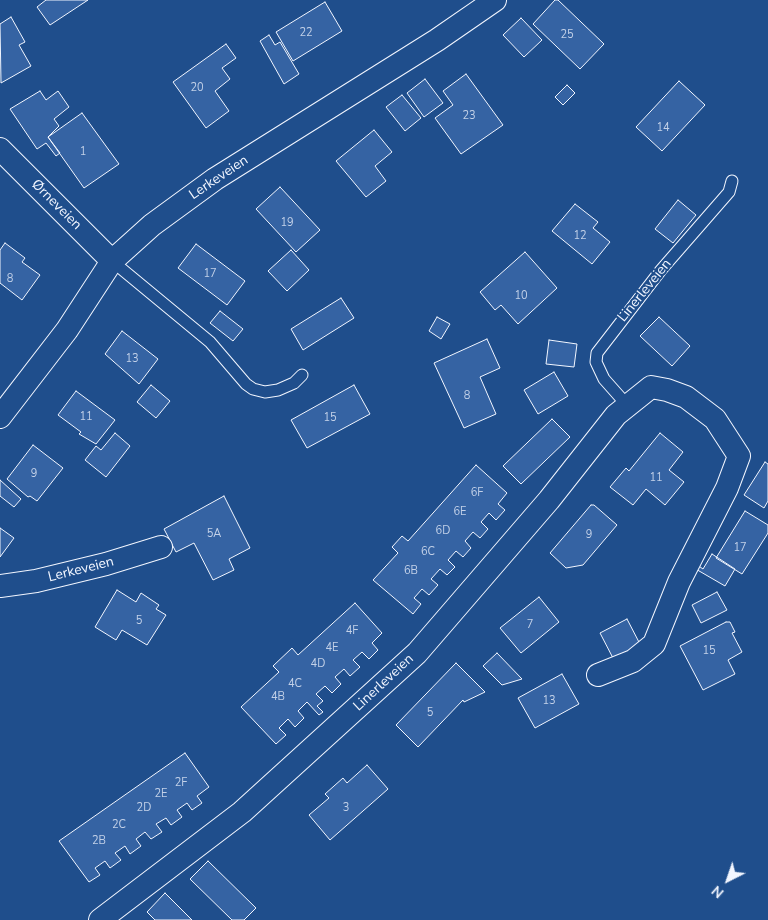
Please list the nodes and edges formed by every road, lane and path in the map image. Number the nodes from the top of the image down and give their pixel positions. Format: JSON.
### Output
{"nodes":[{"id":1,"x":495,"y":0,"type":"edge"},
{"id":2,"x":0,"y":149,"type":"edge"},
{"id":3,"x":732,"y":181,"type":"dead end"},
{"id":4,"x":112,"y":260,"type":"junction"},
{"id":5,"x":302,"y":375,"type":"dead end"},
{"id":6,"x":627,"y":405,"type":"junction"},
{"id":7,"x":0,"y":417,"type":"edge"},
{"id":8,"x":161,"y":547,"type":"dead end"},
{"id":9,"x":0,"y":586,"type":"edge"},
{"id":10,"x":598,"y":676,"type":"dead end"},
{"id":11,"x":100,"y":920,"type":"edge"}],
"edges":[{"from":1,"to":4,"type":"street","name":"Lerkeveien"},
{"from":2,"to":4,"type":"street","name":"Ørneveien"},
{"from":3,"to":6,"type":"lane","name":"Linerleveien"},
{"from":4,"to":5,"type":"lane"},
{"from":4,"to":7,"type":"street","name":"Lerkeveien"},
{"from":6,"to":10,"type":"street","name":"Linerleveien"},
{"from":6,"to":11,"type":"street","name":"Linerleveien"},
{"from":8,"to":9,"type":"street","name":"Lerkeveien"}]}
